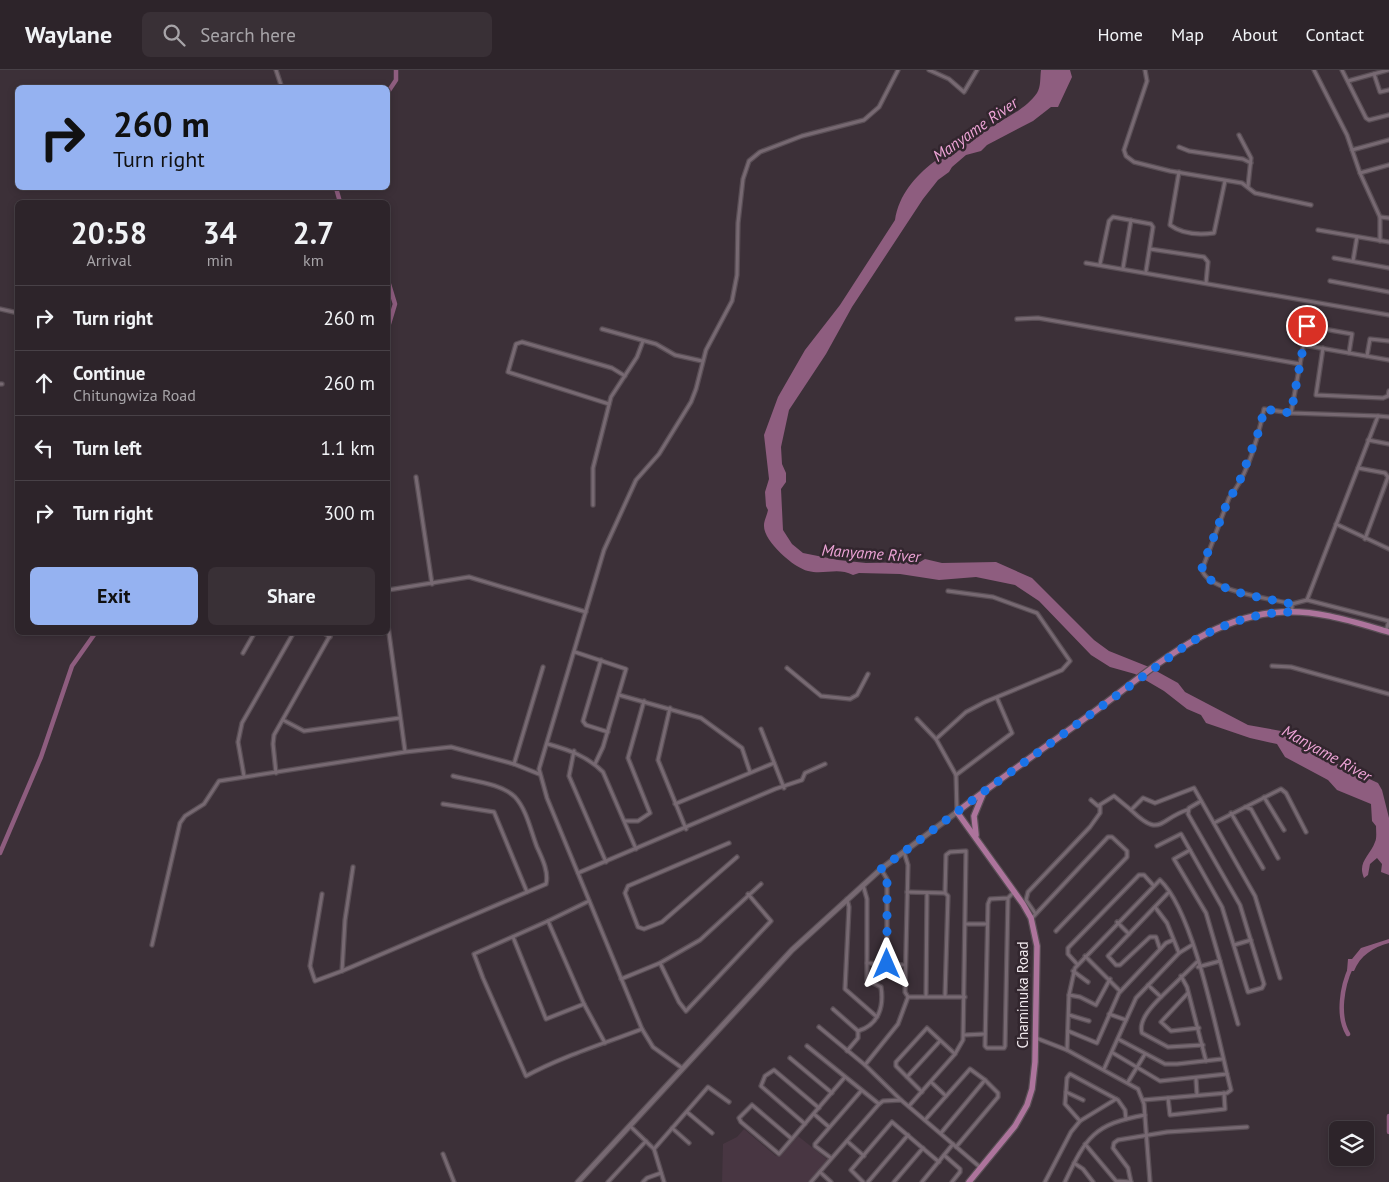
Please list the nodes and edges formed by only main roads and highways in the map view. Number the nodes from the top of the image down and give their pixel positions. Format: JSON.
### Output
{"nodes":[{"id":1,"x":1387,"y":632,"type":"edge"},
{"id":2,"x":986,"y":790,"type":"junction"},
{"id":3,"x":957,"y":812,"type":"junction"},
{"id":4,"x":978,"y":840,"type":"junction"},
{"id":5,"x":578,"y":1182,"type":"edge"},
{"id":6,"x":970,"y":1182,"type":"edge"}],
"edges":[{"from":1,"to":2,"type":"main road"},
{"from":2,"to":3,"type":"main road"},
{"from":2,"to":4,"type":"main road"},
{"from":3,"to":4,"type":"main road","name":"Chaminuka Road"},
{"from":3,"to":5,"type":"main road"},
{"from":4,"to":6,"type":"main road","name":"Chaminuka Road"}]}
